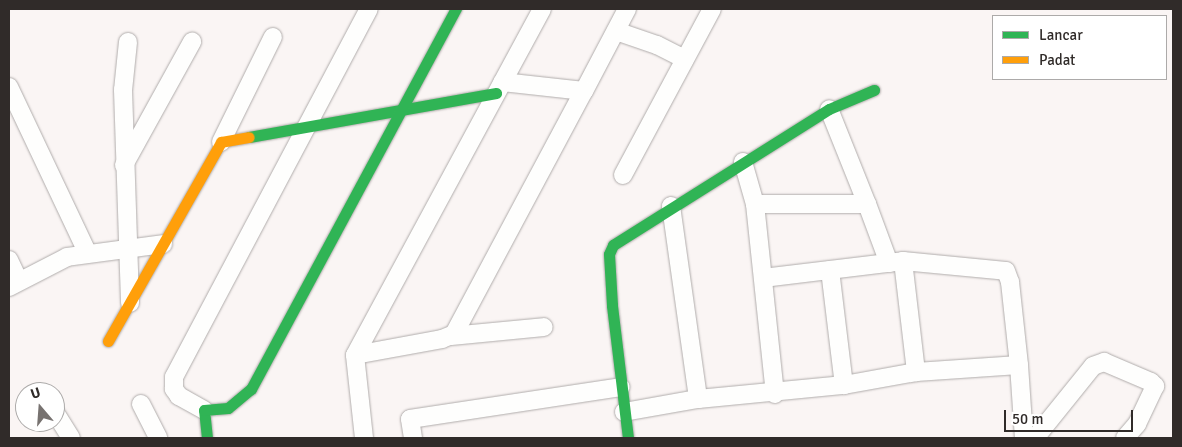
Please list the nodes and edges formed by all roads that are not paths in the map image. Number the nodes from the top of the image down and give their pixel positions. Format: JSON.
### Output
{"nodes":[{"id":1,"x":369,"y":9,"type":"edge"},
{"id":2,"x":456,"y":9,"type":"edge"},
{"id":3,"x":542,"y":9,"type":"edge"},
{"id":4,"x":627,"y":9,"type":"edge"},
{"id":5,"x":712,"y":9,"type":"edge"},
{"id":6,"x":616,"y":31,"type":"junction"},
{"id":7,"x":273,"y":38,"type":"dead end"},
{"id":8,"x":128,"y":42,"type":"dead end"},
{"id":9,"x":192,"y":42,"type":"dead end"},
{"id":10,"x":685,"y":59,"type":"junction"},
{"id":11,"x":9,"y":87,"type":"edge"},
{"id":12,"x":499,"y":88,"type":"junction"},
{"id":13,"x":874,"y":90,"type":"dead end"},
{"id":14,"x":584,"y":91,"type":"junction"},
{"id":15,"x":829,"y":109,"type":"junction"},
{"id":16,"x":398,"y":113,"type":"junction"},
{"id":17,"x":304,"y":126,"type":"junction"},
{"id":18,"x":221,"y":142,"type":"junction"},
{"id":19,"x":743,"y":162,"type":"junction"},
{"id":20,"x":124,"y":165,"type":"junction"},
{"id":21,"x":622,"y":175,"type":"dead end"},
{"id":22,"x":756,"y":204,"type":"junction"},
{"id":23,"x":867,"y":204,"type":"junction"},
{"id":24,"x":671,"y":206,"type":"junction"},
{"id":25,"x":163,"y":244,"type":"junction"},
{"id":26,"x":127,"y":248,"type":"junction"},
{"id":27,"x":87,"y":252,"type":"junction"},
{"id":28,"x":9,"y":260,"type":"edge"},
{"id":29,"x":896,"y":262,"type":"junction"},
{"id":30,"x":830,"y":270,"type":"junction"},
{"id":31,"x":763,"y":278,"type":"junction"},
{"id":32,"x":14,"y":284,"type":"edge"},
{"id":33,"x":130,"y":303,"type":"junction"},
{"id":34,"x":544,"y":327,"type":"dead end"},
{"id":35,"x":451,"y":336,"type":"junction"},
{"id":36,"x":108,"y":341,"type":"dead end"},
{"id":37,"x":355,"y":356,"type":"junction"},
{"id":38,"x":1019,"y":365,"type":"junction"},
{"id":39,"x":916,"y":372,"type":"junction"},
{"id":40,"x":844,"y":385,"type":"junction"},
{"id":41,"x":621,"y":387,"type":"junction"},
{"id":42,"x":775,"y":394,"type":"junction"},
{"id":43,"x":698,"y":399,"type":"junction"},
{"id":44,"x":141,"y":404,"type":"dead end"},
{"id":45,"x":204,"y":410,"type":"junction"},
{"id":46,"x":624,"y":412,"type":"junction"},
{"id":47,"x":158,"y":438,"type":"edge"},
{"id":48,"x":207,"y":438,"type":"edge"},
{"id":49,"x":363,"y":438,"type":"edge"},
{"id":50,"x":413,"y":438,"type":"edge"},
{"id":51,"x":628,"y":438,"type":"edge"},
{"id":52,"x":1024,"y":438,"type":"edge"},
{"id":53,"x":1035,"y":438,"type":"edge"},
{"id":54,"x":1125,"y":438,"type":"edge"}],
"edges":[{"from":1,"to":17,"type":"street"},
{"from":2,"to":16,"type":"street"},
{"from":3,"to":12,"type":"street"},
{"from":4,"to":6,"type":"street"},
{"from":5,"to":10,"type":"street"},
{"from":6,"to":10,"type":"street"},
{"from":6,"to":14,"type":"street"},
{"from":7,"to":18,"type":"street"},
{"from":8,"to":20,"type":"street"},
{"from":9,"to":20,"type":"street"},
{"from":10,"to":21,"type":"street"},
{"from":11,"to":27,"type":"street"},
{"from":12,"to":14,"type":"street"},
{"from":12,"to":16,"type":"street"},
{"from":12,"to":37,"type":"street"},
{"from":13,"to":15,"type":"street"},
{"from":14,"to":35,"type":"street"},
{"from":15,"to":19,"type":"street"},
{"from":15,"to":23,"type":"street"},
{"from":16,"to":17,"type":"street"},
{"from":16,"to":45,"type":"street"},
{"from":17,"to":18,"type":"street"},
{"from":17,"to":45,"type":"street"},
{"from":18,"to":25,"type":"street"},
{"from":19,"to":22,"type":"street"},
{"from":19,"to":24,"type":"street"},
{"from":20,"to":26,"type":"street"},
{"from":22,"to":23,"type":"street"},
{"from":22,"to":31,"type":"street"},
{"from":23,"to":29,"type":"street"},
{"from":24,"to":41,"type":"street"},
{"from":24,"to":43,"type":"street"},
{"from":25,"to":26,"type":"street"},
{"from":25,"to":33,"type":"street"},
{"from":26,"to":27,"type":"street"},
{"from":26,"to":33,"type":"street"},
{"from":27,"to":32,"type":"street"},
{"from":28,"to":32,"type":"street"},
{"from":29,"to":30,"type":"street"},
{"from":29,"to":38,"type":"street"},
{"from":29,"to":39,"type":"street"},
{"from":30,"to":31,"type":"street"},
{"from":30,"to":40,"type":"street"},
{"from":31,"to":42,"type":"street"},
{"from":33,"to":36,"type":"street"},
{"from":34,"to":35,"type":"street"},
{"from":35,"to":37,"type":"street"},
{"from":37,"to":49,"type":"street"},
{"from":38,"to":39,"type":"street"},
{"from":38,"to":52,"type":"street"},
{"from":39,"to":40,"type":"street"},
{"from":40,"to":42,"type":"street"},
{"from":41,"to":46,"type":"street"},
{"from":41,"to":50,"type":"street"},
{"from":42,"to":43,"type":"street"},
{"from":43,"to":46,"type":"street"},
{"from":44,"to":47,"type":"street"},
{"from":45,"to":48,"type":"street"},
{"from":46,"to":51,"type":"street"},
{"from":53,"to":54,"type":"street"}]}
